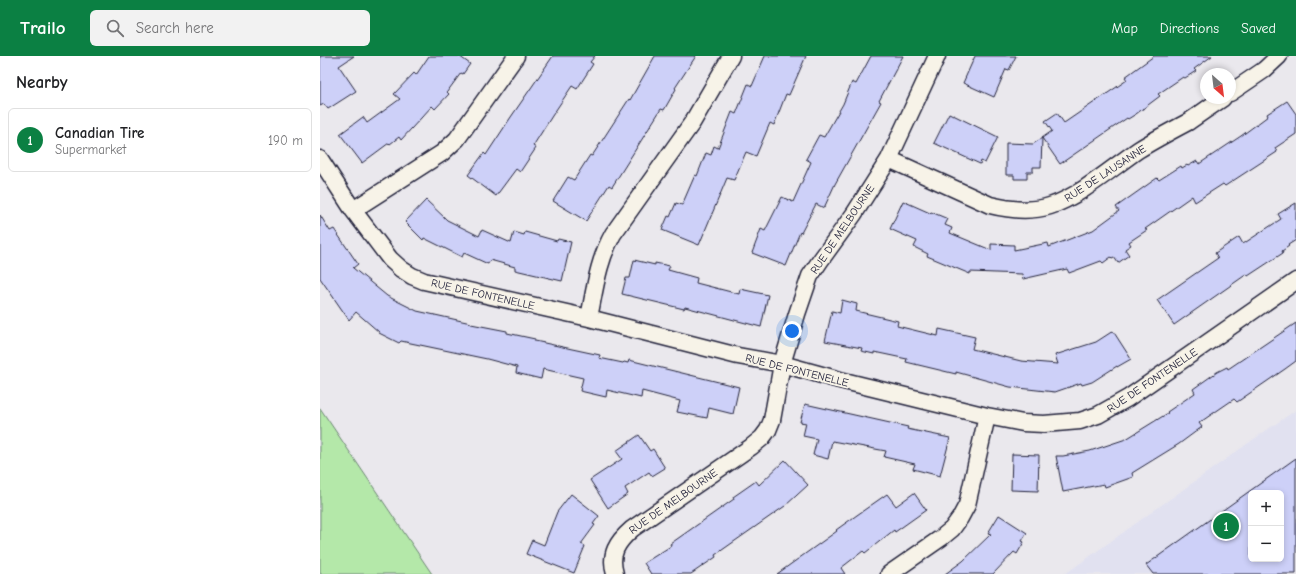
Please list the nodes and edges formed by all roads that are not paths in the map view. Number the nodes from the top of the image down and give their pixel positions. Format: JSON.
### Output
{"nodes":[{"id":1,"x":731,"y":56,"type":"edge"},
{"id":2,"x":937,"y":56,"type":"edge"},
{"id":3,"x":1279,"y":56,"type":"edge"},
{"id":4,"x":514,"y":57,"type":"edge"},
{"id":5,"x":1236,"y":90,"type":"edge"},
{"id":6,"x":1214,"y":104,"type":"edge"},
{"id":7,"x":320,"y":159,"type":"edge"},
{"id":8,"x":889,"y":159,"type":"junction"},
{"id":9,"x":353,"y":210,"type":"junction"},
{"id":10,"x":1296,"y":281,"type":"edge"},
{"id":11,"x":589,"y":318,"type":"junction"},
{"id":12,"x":782,"y":364,"type":"junction"},
{"id":13,"x":988,"y":416,"type":"junction"},
{"id":14,"x":615,"y":574,"type":"edge"},
{"id":15,"x":889,"y":574,"type":"edge"}],
"edges":[{"from":1,"to":11,"type":"street"},
{"from":2,"to":8,"type":"street","name":"RUE DE MELBOURNE"},
{"from":3,"to":5,"type":"street"},
{"from":4,"to":9,"type":"street"},
{"from":6,"to":8,"type":"street","name":"RUE DE LAUSANNE"},
{"from":7,"to":9,"type":"street","name":"RUE DE FONTENELLE"},
{"from":8,"to":12,"type":"street","name":"RUE DE MELBOURNE"},
{"from":9,"to":11,"type":"street","name":"RUE DE FONTENELLE"},
{"from":10,"to":13,"type":"street","name":"RUE DE FONTENELLE"},
{"from":11,"to":12,"type":"street","name":"RUE DE FONTENELLE"},
{"from":12,"to":13,"type":"street","name":"RUE DE FONTENELLE"},
{"from":12,"to":14,"type":"street","name":"RUE DE MELBOURNE"},
{"from":13,"to":15,"type":"street"}]}
